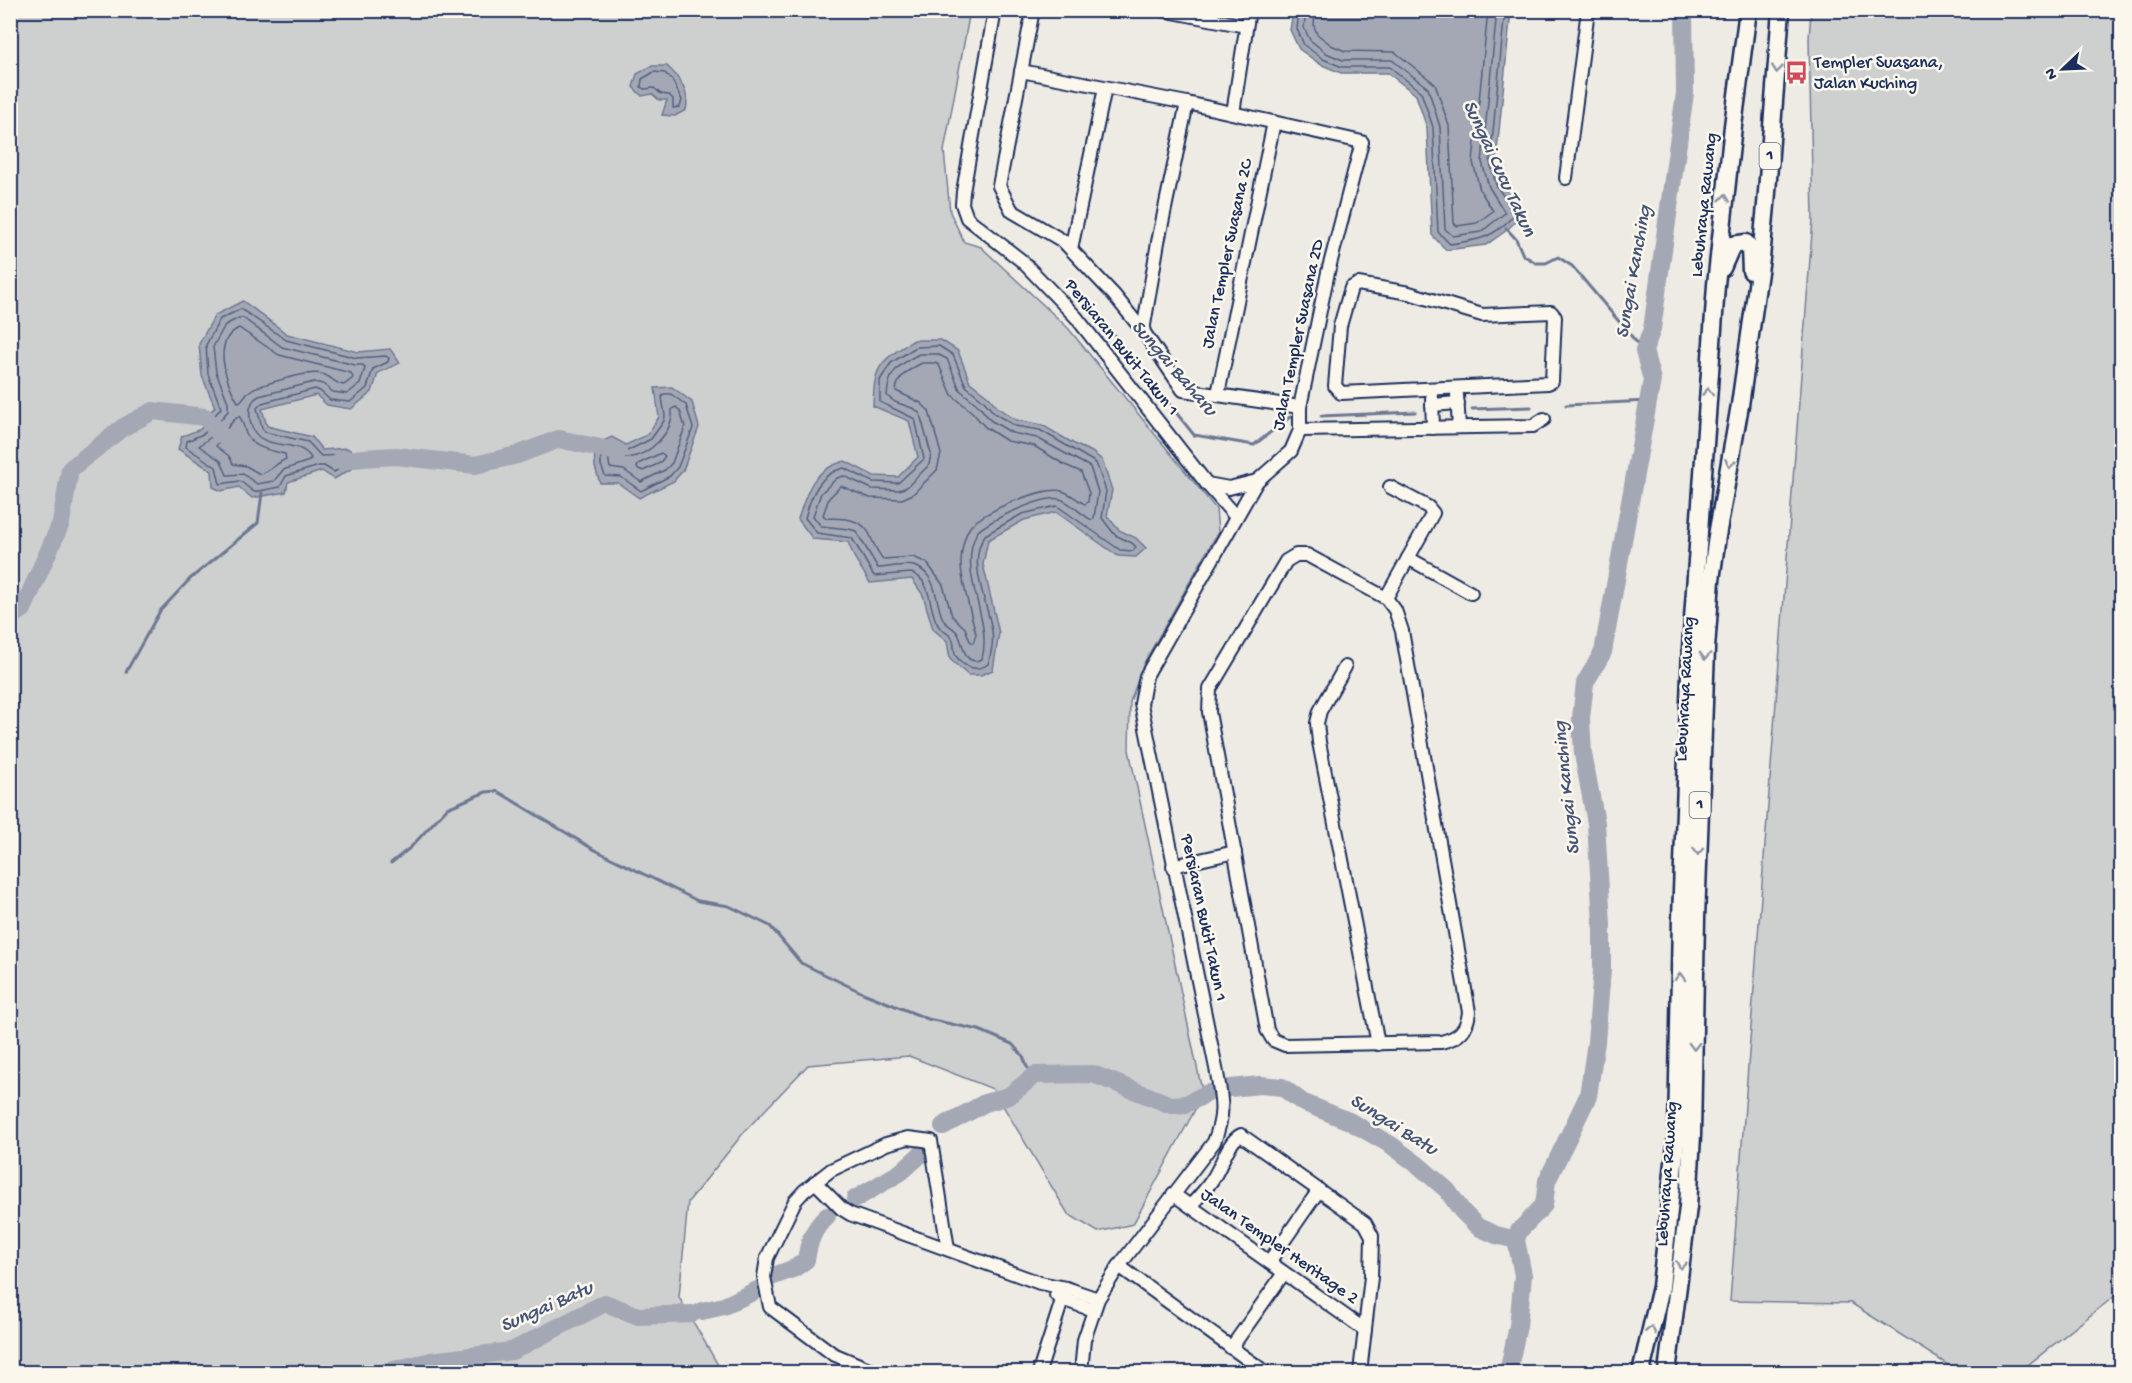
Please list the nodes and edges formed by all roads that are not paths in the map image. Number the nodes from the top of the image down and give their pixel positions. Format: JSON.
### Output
{"nodes":[{"id":1,"x":995,"y":10,"type":"edge"},
{"id":2,"x":1033,"y":10,"type":"edge"},
{"id":3,"x":1162,"y":10,"type":"edge"},
{"id":4,"x":1249,"y":10,"type":"edge"},
{"id":5,"x":1588,"y":10,"type":"edge"},
{"id":6,"x":1748,"y":10,"type":"edge"},
{"id":7,"x":1781,"y":10,"type":"edge"},
{"id":8,"x":1246,"y":26,"type":"junction"},
{"id":9,"x":1021,"y":71,"type":"junction"},
{"id":10,"x":1105,"y":88,"type":"junction"},
{"id":11,"x":1187,"y":103,"type":"junction"},
{"id":12,"x":1233,"y":113,"type":"junction"},
{"id":13,"x":1274,"y":122,"type":"junction"},
{"id":14,"x":1566,"y":178,"type":"dead end"},
{"id":15,"x":1071,"y":249,"type":"junction"},
{"id":16,"x":1716,"y":285,"type":"junction"},
{"id":17,"x":1755,"y":301,"type":"junction"},
{"id":18,"x":1143,"y":331,"type":"junction"},
{"id":19,"x":1550,"y":383,"type":"joint"},
{"id":20,"x":1218,"y":394,"type":"junction"},
{"id":21,"x":1300,"y":407,"type":"junction"},
{"id":22,"x":1544,"y":419,"type":"dead end"},
{"id":23,"x":1459,"y":427,"type":"junction"},
{"id":24,"x":1433,"y":428,"type":"junction"},
{"id":25,"x":1300,"y":430,"type":"junction"},
{"id":26,"x":1257,"y":481,"type":"junction"},
{"id":27,"x":1207,"y":484,"type":"junction"},
{"id":28,"x":1390,"y":488,"type":"dead end"},
{"id":29,"x":1236,"y":517,"type":"junction"},
{"id":30,"x":1408,"y":558,"type":"junction"},
{"id":31,"x":1471,"y":593,"type":"dead end"},
{"id":32,"x":1386,"y":598,"type":"junction"},
{"id":33,"x":1345,"y":667,"type":"dead end"},
{"id":34,"x":1235,"y":852,"type":"junction"},
{"id":35,"x":1173,"y":866,"type":"junction"},
{"id":36,"x":1378,"y":1044,"type":"junction"},
{"id":37,"x":816,"y":1182,"type":"junction"},
{"id":38,"x":1319,"y":1190,"type":"junction"},
{"id":39,"x":1173,"y":1194,"type":"junction"},
{"id":40,"x":1190,"y":1206,"type":"junction"},
{"id":41,"x":948,"y":1249,"type":"junction"},
{"id":42,"x":1269,"y":1262,"type":"junction"},
{"id":43,"x":1119,"y":1266,"type":"junction"},
{"id":44,"x":1284,"y":1273,"type":"junction"},
{"id":45,"x":1064,"y":1294,"type":"junction"},
{"id":46,"x":1095,"y":1304,"type":"junction"},
{"id":47,"x":1365,"y":1330,"type":"junction"},
{"id":48,"x":1232,"y":1348,"type":"junction"},
{"id":49,"x":876,"y":1372,"type":"edge"},
{"id":50,"x":1039,"y":1372,"type":"edge"},
{"id":51,"x":1081,"y":1372,"type":"edge"},
{"id":52,"x":1265,"y":1372,"type":"edge"},
{"id":53,"x":1360,"y":1372,"type":"edge"},
{"id":54,"x":1641,"y":1372,"type":"edge"},
{"id":55,"x":1669,"y":1372,"type":"edge"}],
"edges":[{"from":1,"to":27,"type":"street","name":"Persiaran Bukit Takun 1"},
{"from":2,"to":9,"type":"street"},
{"from":3,"to":8,"type":"street"},
{"from":4,"to":8,"type":"street"},
{"from":5,"to":14,"type":"street"},
{"from":16,"to":6,"type":"highway","name":"Lebuhraya Rawang","number":"1","one_way":true},
{"from":7,"to":17,"type":"highway","name":"Lebuhraya Rawang","number":"1","one_way":true},
{"from":8,"to":12,"type":"street"},
{"from":9,"to":10,"type":"street"},
{"from":9,"to":15,"type":"street"},
{"from":10,"to":11,"type":"street"},
{"from":10,"to":15,"type":"street"},
{"from":11,"to":12,"type":"street"},
{"from":11,"to":18,"type":"street"},
{"from":12,"to":13,"type":"street"},
{"from":13,"to":20,"type":"street","name":"Jalan Templer Suasana 2C"},
{"from":13,"to":21,"type":"street","name":"Jalan Templer Suasana 2D"},
{"from":15,"to":18,"type":"street"},
{"from":16,"to":17,"type":"highway"},
{"from":54,"to":16,"type":"highway","name":"Lebuhraya Rawang","number":"1","one_way":true},
{"from":17,"to":55,"type":"highway","name":"Lebuhraya Rawang","number":"1","one_way":true},
{"from":18,"to":20,"type":"street"},
{"from":19,"to":19,"type":"street"},
{"from":20,"to":21,"type":"street"},
{"from":21,"to":25,"type":"street","name":"Jalan Templer Suasana 2D"},
{"from":22,"to":23,"type":"street"},
{"from":23,"to":24,"type":"street"},
{"from":23,"to":24,"type":"street"},
{"from":24,"to":25,"type":"street"},
{"from":25,"to":26,"type":"street","name":"Jalan Templer Suasana 2D"},
{"from":26,"to":27,"type":"street"},
{"from":26,"to":29,"type":"street","name":"Jalan Templer Suasana 2D"},
{"from":27,"to":29,"type":"street","name":"Persiaran Bukit Takun 1"},
{"from":28,"to":30,"type":"street"},
{"from":29,"to":35,"type":"street","name":"Persiaran Bukit Takun 1"},
{"from":30,"to":31,"type":"street"},
{"from":30,"to":32,"type":"street"},
{"from":32,"to":34,"type":"street"},
{"from":32,"to":36,"type":"street"},
{"from":33,"to":36,"type":"street"},
{"from":34,"to":35,"type":"street"},
{"from":34,"to":36,"type":"street"},
{"from":35,"to":39,"type":"street","name":"Persiaran Bukit Takun 1"},
{"from":37,"to":41,"type":"street"},
{"from":37,"to":41,"type":"street"},
{"from":37,"to":49,"type":"street"},
{"from":38,"to":40,"type":"street"},
{"from":38,"to":42,"type":"street"},
{"from":38,"to":47,"type":"street"},
{"from":39,"to":40,"type":"street","name":"Jalan Templer Heritage 2"},
{"from":39,"to":43,"type":"street","name":"Persiaran Bukit Takun 1"},
{"from":40,"to":42,"type":"street","name":"Jalan Templer Heritage 2"},
{"from":41,"to":45,"type":"street"},
{"from":42,"to":44,"type":"street","name":"Jalan Templer Heritage 2"},
{"from":43,"to":46,"type":"street","name":"Persiaran Bukit Takun 1"},
{"from":43,"to":48,"type":"street"},
{"from":44,"to":47,"type":"street","name":"Jalan Templer Heritage 2"},
{"from":44,"to":48,"type":"street"},
{"from":45,"to":46,"type":"street"},
{"from":45,"to":50,"type":"street"},
{"from":46,"to":51,"type":"street","name":"Persiaran Bukit Takun 1"},
{"from":47,"to":53,"type":"street"},
{"from":48,"to":52,"type":"street"}]}
